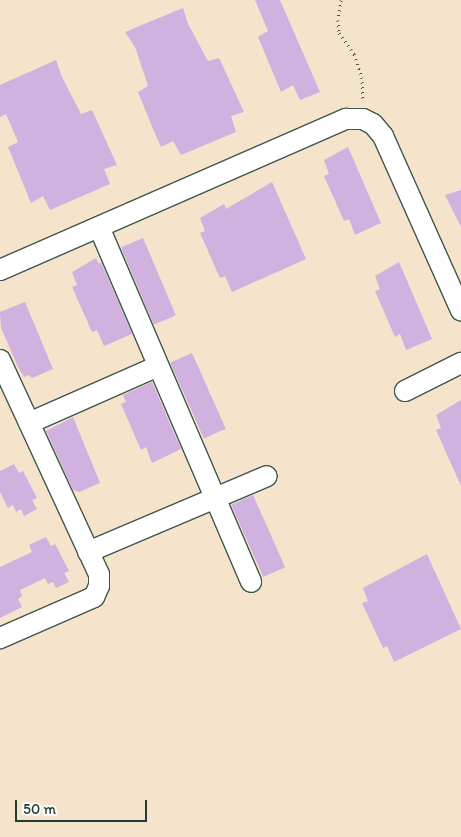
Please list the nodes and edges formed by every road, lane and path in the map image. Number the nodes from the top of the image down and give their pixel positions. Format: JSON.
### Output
{"nodes":[{"id":1,"x":341,"y":0,"type":"edge"},
{"id":2,"x":364,"y":119,"type":"junction"},
{"id":3,"x":99,"y":227,"type":"junction"},
{"id":4,"x":0,"y":270,"type":"edge"},
{"id":5,"x":461,"y":310,"type":"edge"},
{"id":6,"x":0,"y":360,"type":"edge"},
{"id":7,"x":461,"y":363,"type":"edge"},
{"id":8,"x":158,"y":366,"type":"junction"},
{"id":9,"x":405,"y":391,"type":"dead end"},
{"id":10,"x":29,"y":423,"type":"junction"},
{"id":11,"x":267,"y":476,"type":"dead end"},
{"id":12,"x":214,"y":496,"type":"junction"},
{"id":13,"x":88,"y":552,"type":"junction"},
{"id":14,"x":251,"y":582,"type":"dead end"},
{"id":15,"x":0,"y":638,"type":"edge"}],
"edges":[{"from":1,"to":2,"type":"path"},
{"from":2,"to":3,"type":"street"},
{"from":2,"to":5,"type":"street"},
{"from":3,"to":4,"type":"street"},
{"from":3,"to":8,"type":"street"},
{"from":6,"to":10,"type":"street"},
{"from":7,"to":9,"type":"street"},
{"from":8,"to":10,"type":"street"},
{"from":8,"to":12,"type":"street"},
{"from":10,"to":13,"type":"street"},
{"from":11,"to":12,"type":"street"},
{"from":12,"to":13,"type":"street"},
{"from":12,"to":14,"type":"street"},
{"from":13,"to":15,"type":"street"}]}
